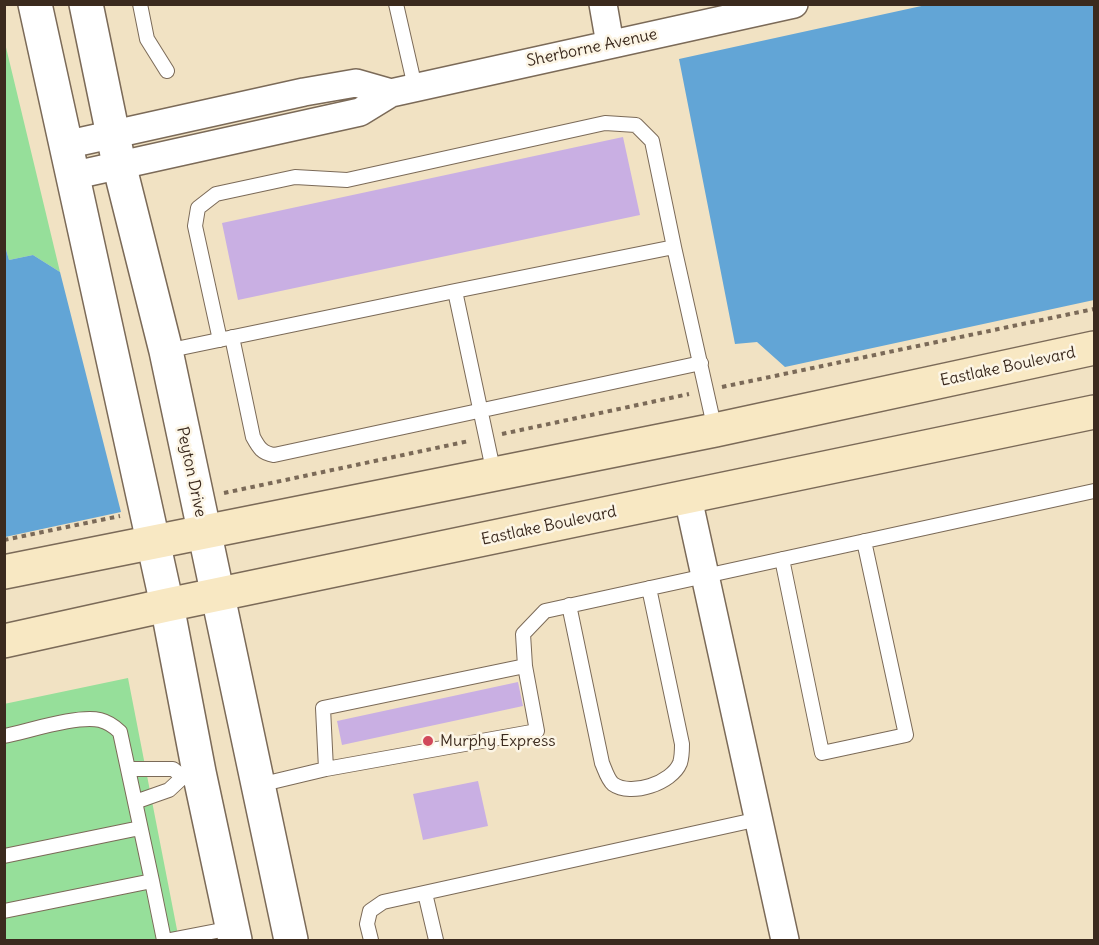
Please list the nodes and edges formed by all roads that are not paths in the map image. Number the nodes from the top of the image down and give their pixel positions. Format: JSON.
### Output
{"nodes":[{"id":1,"x":34,"y":4,"type":"edge"},
{"id":2,"x":86,"y":4,"type":"edge"},
{"id":3,"x":140,"y":4,"type":"edge"},
{"id":4,"x":396,"y":4,"type":"edge"},
{"id":5,"x":603,"y":4,"type":"edge"},
{"id":6,"x":794,"y":4,"type":"edge"},
{"id":7,"x":610,"y":44,"type":"junction"},
{"id":8,"x":167,"y":71,"type":"dead end"},
{"id":9,"x":403,"y":90,"type":"junction"},
{"id":10,"x":116,"y":149,"type":"junction"},
{"id":11,"x":68,"y":160,"type":"junction"},
{"id":12,"x":674,"y":247,"type":"junction"},
{"id":13,"x":455,"y":291,"type":"junction"},
{"id":14,"x":226,"y":339,"type":"junction"},
{"id":15,"x":1095,"y":348,"type":"edge"},
{"id":16,"x":166,"y":351,"type":"junction"},
{"id":17,"x":701,"y":363,"type":"junction"},
{"id":18,"x":480,"y":412,"type":"junction"},
{"id":19,"x":1095,"y":412,"type":"edge"},
{"id":20,"x":715,"y":430,"type":"junction"},
{"id":21,"x":494,"y":474,"type":"junction"},
{"id":22,"x":1095,"y":491,"type":"edge"},
{"id":23,"x":687,"y":498,"type":"junction"},
{"id":24,"x":203,"y":532,"type":"junction"},
{"id":25,"x":152,"y":541,"type":"junction"},
{"id":26,"x":864,"y":541,"type":"junction"},
{"id":27,"x":782,"y":559,"type":"junction"},
{"id":28,"x":4,"y":572,"type":"edge"},
{"id":29,"x":704,"y":576,"type":"junction"},
{"id":30,"x":649,"y":588,"type":"junction"},
{"id":31,"x":217,"y":595,"type":"junction"},
{"id":32,"x":167,"y":605,"type":"junction"},
{"id":33,"x":569,"y":605,"type":"junction"},
{"id":34,"x":4,"y":641,"type":"edge"},
{"id":35,"x":525,"y":666,"type":"junction"},
{"id":36,"x":4,"y":736,"type":"edge"},
{"id":37,"x":128,"y":769,"type":"junction"},
{"id":38,"x":326,"y":769,"type":"junction"},
{"id":39,"x":191,"y":775,"type":"junction"},
{"id":40,"x":258,"y":785,"type":"junction"},
{"id":41,"x":135,"y":802,"type":"junction"},
{"id":42,"x":759,"y":819,"type":"junction"},
{"id":43,"x":140,"y":828,"type":"junction"},
{"id":44,"x":4,"y":856,"type":"edge"},
{"id":45,"x":152,"y":881,"type":"junction"},
{"id":46,"x":425,"y":893,"type":"junction"},
{"id":47,"x":4,"y":911,"type":"edge"},
{"id":48,"x":234,"y":934,"type":"edge"},
{"id":49,"x":164,"y":940,"type":"edge"},
{"id":50,"x":170,"y":940,"type":"edge"},
{"id":51,"x":291,"y":940,"type":"edge"},
{"id":52,"x":371,"y":940,"type":"edge"},
{"id":53,"x":436,"y":940,"type":"edge"},
{"id":54,"x":784,"y":940,"type":"edge"}],
"edges":[{"from":1,"to":11,"type":"street"},
{"from":2,"to":10,"type":"street","name":"Peyton Drive"},
{"from":3,"to":8,"type":"lane"},
{"from":4,"to":9,"type":"lane"},
{"from":5,"to":7,"type":"street"},
{"from":6,"to":7,"type":"street","name":"Sherborne Avenue"},
{"from":7,"to":9,"type":"street","name":"Sherborne Avenue"},
{"from":9,"to":10,"type":"street","name":"Sherborne Avenue"},
{"from":10,"to":11,"type":"street","name":"Sherborne Avenue"},
{"from":10,"to":16,"type":"street","name":"Peyton Drive"},
{"from":11,"to":25,"type":"street"},
{"from":12,"to":13,"type":"lane"},
{"from":12,"to":14,"type":"lane"},
{"from":12,"to":17,"type":"lane"},
{"from":13,"to":14,"type":"lane"},
{"from":13,"to":18,"type":"lane"},
{"from":14,"to":16,"type":"lane"},
{"from":14,"to":18,"type":"lane"},
{"from":15,"to":20,"type":"main road","name":"Eastlake Boulevard"},
{"from":16,"to":24,"type":"street","name":"Peyton Drive"},
{"from":17,"to":18,"type":"lane"},
{"from":17,"to":20,"type":"lane"},
{"from":18,"to":21,"type":"lane"},
{"from":19,"to":23,"type":"main road","name":"Eastlake Boulevard"},
{"from":20,"to":21,"type":"main road","name":"Eastlake Boulevard"},
{"from":21,"to":24,"type":"main road","name":"Eastlake Boulevard"},
{"from":22,"to":26,"type":"lane"},
{"from":23,"to":29,"type":"street"},
{"from":23,"to":31,"type":"main road","name":"Eastlake Boulevard"},
{"from":24,"to":25,"type":"main road","name":"Eastlake Boulevard"},
{"from":24,"to":31,"type":"street","name":"Peyton Drive"},
{"from":25,"to":28,"type":"main road","name":"Eastlake Boulevard"},
{"from":25,"to":32,"type":"street"},
{"from":26,"to":27,"type":"lane"},
{"from":26,"to":27,"type":"lane"},
{"from":27,"to":29,"type":"lane"},
{"from":29,"to":30,"type":"lane"},
{"from":29,"to":42,"type":"street"},
{"from":30,"to":33,"type":"lane"},
{"from":30,"to":33,"type":"lane"},
{"from":31,"to":32,"type":"main road","name":"Eastlake Boulevard"},
{"from":31,"to":40,"type":"street","name":"Peyton Drive"},
{"from":32,"to":34,"type":"main road","name":"Eastlake Boulevard"},
{"from":32,"to":39,"type":"street"},
{"from":33,"to":35,"type":"lane"},
{"from":35,"to":38,"type":"lane"},
{"from":35,"to":38,"type":"lane"},
{"from":36,"to":37,"type":"lane"},
{"from":37,"to":39,"type":"lane"},
{"from":37,"to":41,"type":"lane"},
{"from":38,"to":40,"type":"lane"},
{"from":39,"to":41,"type":"lane"},
{"from":39,"to":48,"type":"street"},
{"from":40,"to":51,"type":"street","name":"Peyton Drive"},
{"from":41,"to":43,"type":"lane"},
{"from":42,"to":46,"type":"lane"},
{"from":42,"to":54,"type":"street"},
{"from":43,"to":44,"type":"lane"},
{"from":43,"to":45,"type":"lane"},
{"from":45,"to":47,"type":"lane"},
{"from":45,"to":49,"type":"lane"},
{"from":46,"to":52,"type":"lane"},
{"from":46,"to":53,"type":"lane"},
{"from":48,"to":50,"type":"lane"}]}
